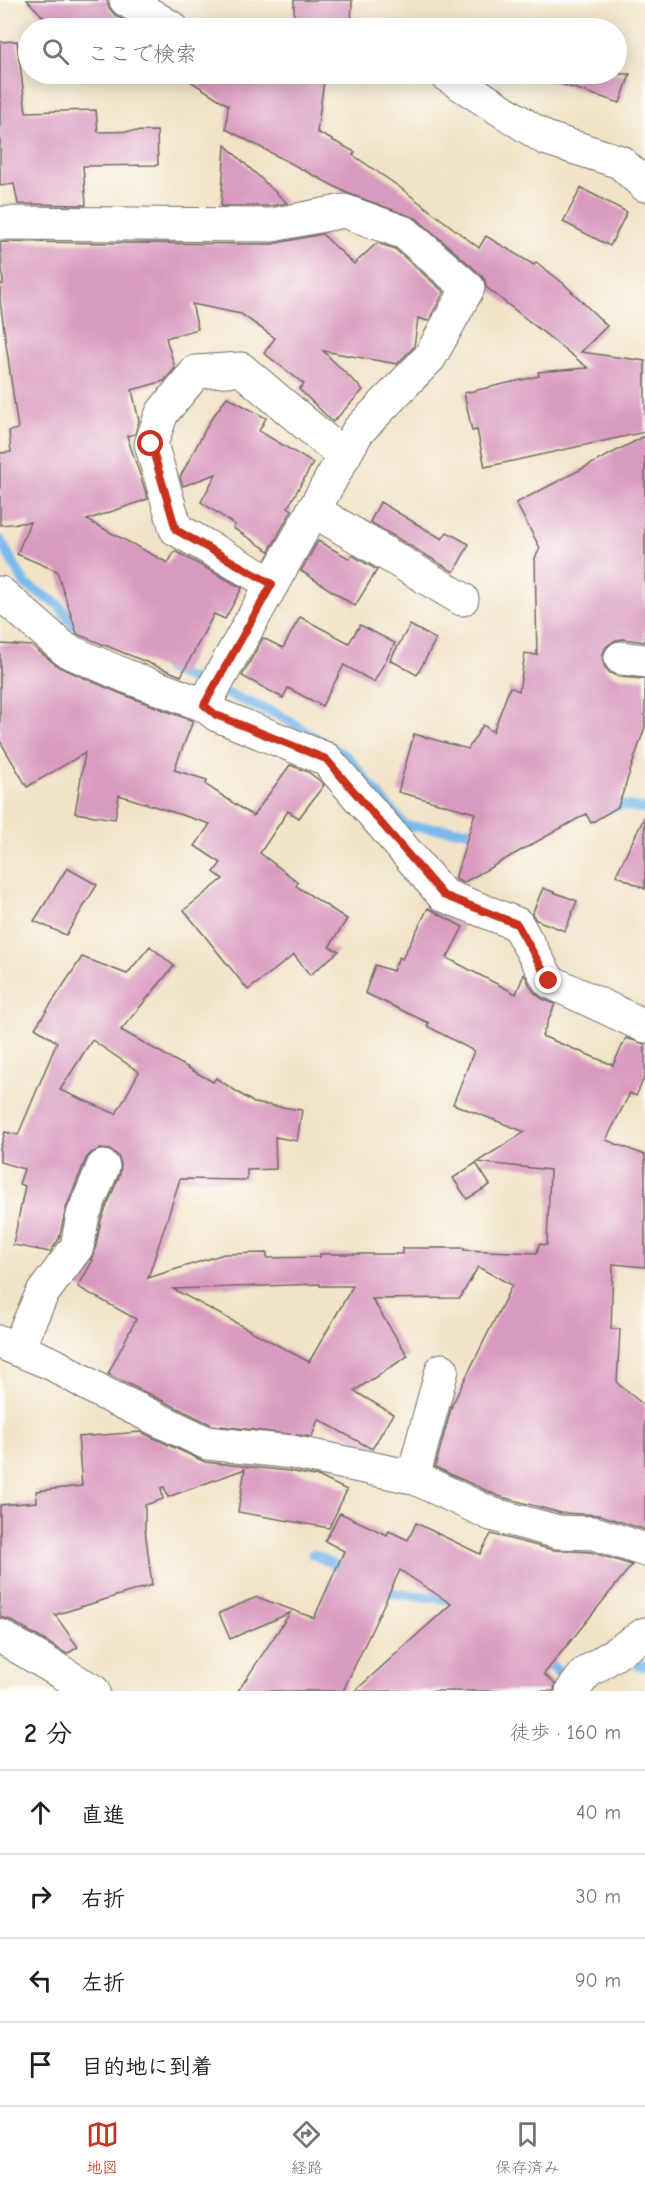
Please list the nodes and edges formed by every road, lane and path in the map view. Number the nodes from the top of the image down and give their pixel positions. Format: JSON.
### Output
{"nodes":[{"id":1,"x":126,"y":0,"type":"edge"},
{"id":2,"x":156,"y":18,"type":"edge"},
{"id":3,"x":461,"y":84,"type":"edge"},
{"id":4,"x":645,"y":185,"type":"edge"},
{"id":5,"x":0,"y":223,"type":"edge"},
{"id":6,"x":344,"y":456,"type":"junction"},
{"id":7,"x":314,"y":510,"type":"junction"},
{"id":8,"x":272,"y":584,"type":"junction"},
{"id":9,"x":0,"y":593,"type":"edge"},
{"id":10,"x":462,"y":599,"type":"dead end"},
{"id":11,"x":204,"y":705,"type":"junction"},
{"id":12,"x":645,"y":1026,"type":"edge"},
{"id":13,"x":103,"y":1167,"type":"dead end"},
{"id":14,"x":8,"y":1346,"type":"edge"},
{"id":15,"x":442,"y":1370,"type":"dead end"},
{"id":16,"x":414,"y":1478,"type":"junction"},
{"id":17,"x":645,"y":1550,"type":"edge"},
{"id":18,"x":645,"y":1634,"type":"edge"},
{"id":19,"x":0,"y":1636,"type":"edge"},
{"id":20,"x":93,"y":1691,"type":"edge"},
{"id":21,"x":572,"y":1691,"type":"edge"}],
"edges":[{"from":1,"to":2,"type":"street"},
{"from":3,"to":4,"type":"street"},
{"from":5,"to":6,"type":"street"},
{"from":6,"to":7,"type":"street"},
{"from":6,"to":8,"type":"street"},
{"from":7,"to":8,"type":"street"},
{"from":7,"to":10,"type":"street"},
{"from":8,"to":11,"type":"street"},
{"from":9,"to":11,"type":"street"},
{"from":11,"to":12,"type":"street"},
{"from":13,"to":14,"type":"street"},
{"from":14,"to":16,"type":"street"},
{"from":15,"to":16,"type":"street"},
{"from":16,"to":17,"type":"street"},
{"from":18,"to":21,"type":"street"},
{"from":19,"to":20,"type":"street"}]}
